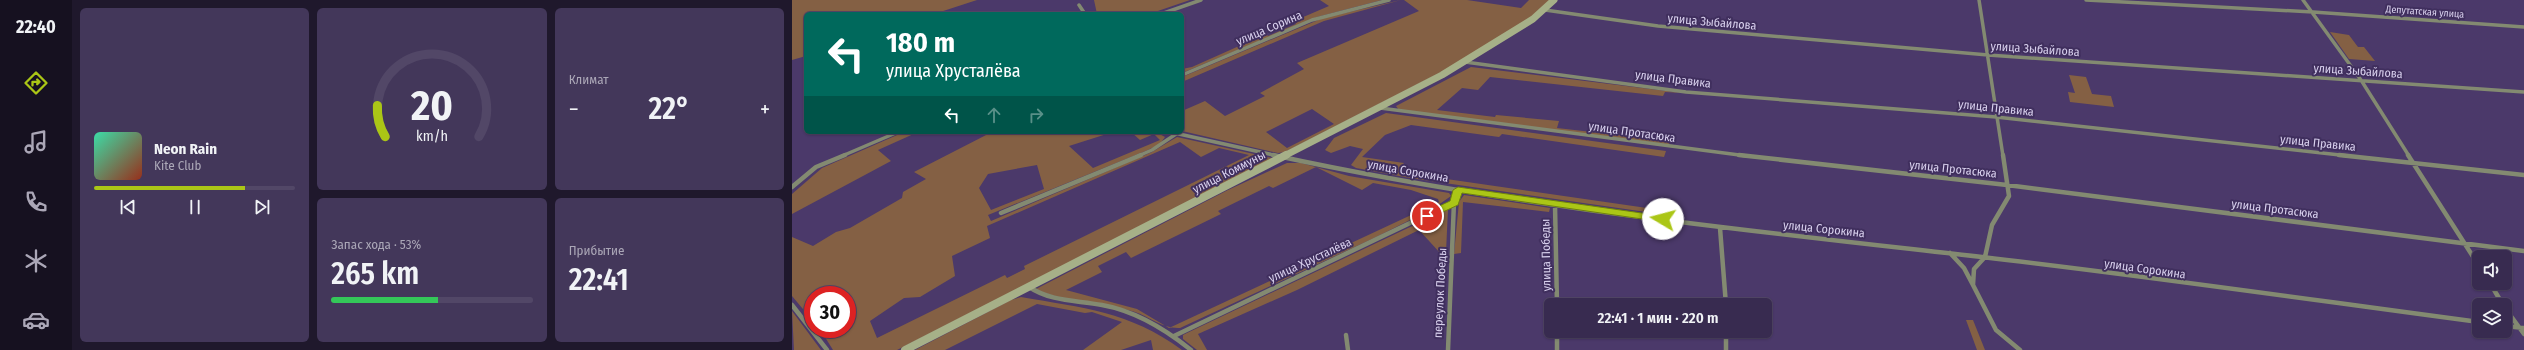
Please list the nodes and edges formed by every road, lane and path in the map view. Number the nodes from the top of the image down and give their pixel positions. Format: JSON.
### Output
{"nodes":[{"id":1,"x":1201,"y":0,"type":"edge"},
{"id":2,"x":1389,"y":0,"type":"edge"},
{"id":3,"x":1554,"y":0,"type":"edge"},
{"id":4,"x":1979,"y":0,"type":"edge"},
{"id":5,"x":2086,"y":0,"type":"edge"},
{"id":6,"x":2303,"y":0,"type":"edge"},
{"id":7,"x":1079,"y":4,"type":"dead end"},
{"id":8,"x":1546,"y":10,"type":"junction"},
{"id":9,"x":1084,"y":12,"type":"edge"},
{"id":10,"x":1167,"y":12,"type":"edge"},
{"id":11,"x":2313,"y":12,"type":"junction"},
{"id":12,"x":2524,"y":27,"type":"edge"},
{"id":13,"x":1988,"y":55,"type":"junction"},
{"id":14,"x":1465,"y":62,"type":"junction"},
{"id":15,"x":1184,"y":74,"type":"edge"},
{"id":16,"x":2360,"y":80,"type":"junction"},
{"id":17,"x":2524,"y":92,"type":"edge"},
{"id":18,"x":1380,"y":108,"type":"junction"},
{"id":19,"x":1996,"y":117,"type":"junction"},
{"id":20,"x":893,"y":134,"type":"edge"},
{"id":21,"x":1176,"y":134,"type":"joint"},
{"id":22,"x":1287,"y":156,"type":"junction"},
{"id":23,"x":2413,"y":164,"type":"junction"},
{"id":24,"x":2524,"y":175,"type":"edge"},
{"id":25,"x":2007,"y":185,"type":"junction"},
{"id":26,"x":792,"y":187,"type":"edge"},
{"id":27,"x":1458,"y":190,"type":"junction"},
{"id":28,"x":1454,"y":202,"type":"junction"},
{"id":29,"x":1555,"y":205,"type":"junction"},
{"id":30,"x":1001,"y":212,"type":"dead end"},
{"id":31,"x":1720,"y":228,"type":"junction"},
{"id":32,"x":2465,"y":243,"type":"junction"},
{"id":33,"x":2524,"y":251,"type":"edge"},
{"id":34,"x":1950,"y":253,"type":"junction"},
{"id":35,"x":2472,"y":254,"type":"edge"},
{"id":36,"x":1986,"y":257,"type":"junction"},
{"id":37,"x":1973,"y":285,"type":"junction"},
{"id":38,"x":1028,"y":287,"type":"junction"},
{"id":39,"x":1556,"y":298,"type":"edge"},
{"id":40,"x":1725,"y":298,"type":"edge"},
{"id":41,"x":792,"y":305,"type":"edge"},
{"id":42,"x":2512,"y":320,"type":"edge"},
{"id":43,"x":2472,"y":321,"type":"edge"},
{"id":44,"x":2512,"y":327,"type":"edge"},
{"id":45,"x":2517,"y":328,"type":"junction"},
{"id":46,"x":2524,"y":328,"type":"edge"},
{"id":47,"x":2524,"y":334,"type":"edge"},
{"id":48,"x":1346,"y":335,"type":"dead end"},
{"id":49,"x":1174,"y":336,"type":"junction"},
{"id":50,"x":1557,"y":338,"type":"edge"},
{"id":51,"x":1726,"y":338,"type":"edge"},
{"id":52,"x":827,"y":350,"type":"edge"},
{"id":53,"x":905,"y":350,"type":"edge"},
{"id":54,"x":1192,"y":350,"type":"edge"},
{"id":55,"x":1348,"y":350,"type":"edge"},
{"id":56,"x":1448,"y":350,"type":"edge"},
{"id":57,"x":1557,"y":350,"type":"edge"},
{"id":58,"x":1726,"y":350,"type":"edge"},
{"id":59,"x":2020,"y":350,"type":"edge"}],
"edges":[{"from":1,"to":10,"type":"street"},
{"from":2,"to":15,"type":"street","name":"улица Сорина"},
{"from":3,"to":8,"type":"street","name":"улица Коммуны"},
{"from":4,"to":13,"type":"street"},
{"from":5,"to":11,"type":"street","name":"Депутатская улица"},
{"from":6,"to":11,"type":"street"},
{"from":7,"to":9,"type":"street"},
{"from":8,"to":13,"type":"street","name":"улица Зыбайлова"},
{"from":8,"to":14,"type":"street","name":"улица Коммуны"},
{"from":11,"to":12,"type":"street","name":"Депутатская улица"},
{"from":11,"to":16,"type":"street"},
{"from":13,"to":16,"type":"street","name":"улица Зыбайлова"},
{"from":13,"to":19,"type":"street"},
{"from":14,"to":18,"type":"street","name":"улица Коммуны"},
{"from":14,"to":19,"type":"street","name":"улица Правика"},
{"from":16,"to":17,"type":"street","name":"улица Зыбайлова"},
{"from":16,"to":23,"type":"street"},
{"from":18,"to":22,"type":"street","name":"улица Коммуны"},
{"from":18,"to":25,"type":"street","name":"улица Протасюка"},
{"from":19,"to":23,"type":"street","name":"улица Правика"},
{"from":19,"to":25,"type":"street"},
{"from":20,"to":26,"type":"street"},
{"from":21,"to":22,"type":"street","name":"улица Сорокина"},
{"from":21,"to":30,"type":"street"},
{"from":22,"to":27,"type":"street","name":"улица Сорокина"},
{"from":22,"to":38,"type":"street","name":"улица Коммуны"},
{"from":23,"to":24,"type":"street","name":"улица Правика"},
{"from":23,"to":32,"type":"street"},
{"from":25,"to":32,"type":"street","name":"улица Протасюка"},
{"from":25,"to":36,"type":"street"},
{"from":27,"to":28,"type":"street","name":"переулок Победы"},
{"from":27,"to":29,"type":"street","name":"улица Сорокина"},
{"from":28,"to":49,"type":"street","name":"улица Хрусталёва"},
{"from":28,"to":56,"type":"street","name":"переулок Победы"},
{"from":29,"to":31,"type":"street","name":"улица Сорокина"},
{"from":29,"to":39,"type":"street","name":"улица Победы"},
{"from":31,"to":34,"type":"street","name":"улица Сорокина"},
{"from":31,"to":40,"type":"street"},
{"from":32,"to":33,"type":"street","name":"улица Протасюка"},
{"from":32,"to":35,"type":"street"},
{"from":34,"to":36,"type":"street","name":"улица Сорокина"},
{"from":34,"to":37,"type":"street"},
{"from":36,"to":37,"type":"street"},
{"from":36,"to":43,"type":"street","name":"улица Сорокина"},
{"from":37,"to":59,"type":"street"},
{"from":38,"to":49,"type":"street"},
{"from":38,"to":53,"type":"street","name":"улица Коммуны"},
{"from":41,"to":52,"type":"street"},
{"from":42,"to":45,"type":"street"},
{"from":44,"to":45,"type":"street"},
{"from":45,"to":46,"type":"street"},
{"from":45,"to":47,"type":"street"},
{"from":48,"to":55,"type":"street"},
{"from":49,"to":54,"type":"street"},
{"from":50,"to":57,"type":"street"},
{"from":51,"to":58,"type":"street"}]}
